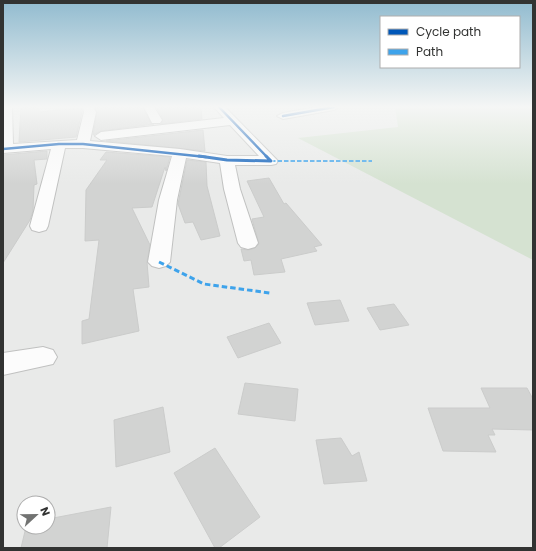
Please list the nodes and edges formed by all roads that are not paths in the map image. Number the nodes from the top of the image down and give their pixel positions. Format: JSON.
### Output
{"nodes":[{"id":1,"x":6,"y":133,"type":"edge"},
{"id":2,"x":86,"y":133,"type":"edge"},
{"id":3,"x":146,"y":133,"type":"edge"},
{"id":4,"x":244,"y":133,"type":"edge"},
{"id":5,"x":84,"y":141,"type":"junction"},
{"id":6,"x":59,"y":144,"type":"junction"},
{"id":7,"x":5,"y":149,"type":"edge"},
{"id":8,"x":180,"y":153,"type":"junction"},
{"id":9,"x":227,"y":160,"type":"junction"},
{"id":10,"x":39,"y":226,"type":"dead end"},
{"id":11,"x":248,"y":243,"type":"dead end"},
{"id":12,"x":159,"y":262,"type":"dead end"},
{"id":13,"x":43,"y":357,"type":"dead end"},
{"id":14,"x":3,"y":364,"type":"edge"}],
"edges":[{"from":1,"to":7,"type":"street"},
{"from":2,"to":5,"type":"street"},
{"from":3,"to":5,"type":"street"},
{"from":4,"to":9,"type":"street"},
{"from":5,"to":6,"type":"street"},
{"from":5,"to":8,"type":"street"},
{"from":6,"to":7,"type":"street"},
{"from":6,"to":10,"type":"street"},
{"from":8,"to":9,"type":"street"},
{"from":8,"to":12,"type":"street"},
{"from":9,"to":11,"type":"street"},
{"from":13,"to":14,"type":"street"}]}
